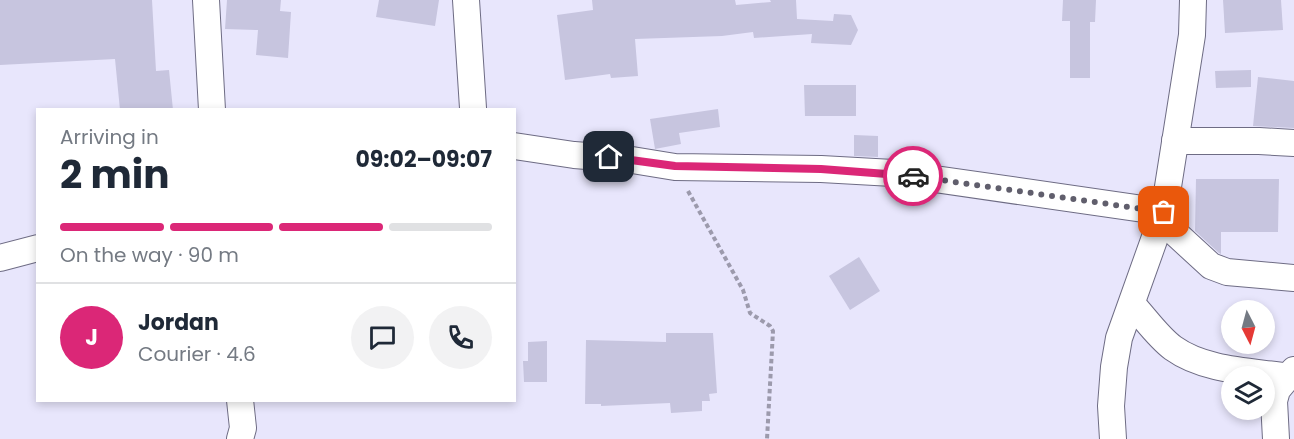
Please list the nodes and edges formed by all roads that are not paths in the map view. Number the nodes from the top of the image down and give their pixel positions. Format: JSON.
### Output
{"nodes":[{"id":1,"x":206,"y":0,"type":"edge"},
{"id":2,"x":466,"y":0,"type":"edge"},
{"id":3,"x":1193,"y":0,"type":"edge"},
{"id":4,"x":212,"y":108,"type":"edge"},
{"id":5,"x":473,"y":108,"type":"edge"},
{"id":6,"x":1175,"y":141,"type":"junction"},
{"id":7,"x":1294,"y":144,"type":"edge"},
{"id":8,"x":516,"y":146,"type":"edge"},
{"id":9,"x":1163,"y":216,"type":"junction"},
{"id":10,"x":36,"y":249,"type":"edge"},
{"id":11,"x":0,"y":258,"type":"edge"},
{"id":12,"x":1294,"y":278,"type":"edge"},
{"id":13,"x":1132,"y":304,"type":"junction"},
{"id":14,"x":1292,"y":373,"type":"edge"},
{"id":15,"x":240,"y":402,"type":"edge"},
{"id":16,"x":247,"y":435,"type":"edge"},
{"id":17,"x":1113,"y":439,"type":"edge"},
{"id":18,"x":1276,"y":439,"type":"edge"}],
"edges":[{"from":1,"to":4,"type":"street"},
{"from":2,"to":5,"type":"street"},
{"from":3,"to":6,"type":"street"},
{"from":6,"to":7,"type":"street"},
{"from":6,"to":9,"type":"street"},
{"from":8,"to":9,"type":"street"},
{"from":9,"to":12,"type":"street"},
{"from":9,"to":13,"type":"street"},
{"from":10,"to":11,"type":"street"},
{"from":13,"to":14,"type":"street"},
{"from":13,"to":17,"type":"street"},
{"from":14,"to":18,"type":"street"},
{"from":15,"to":16,"type":"street"}]}
